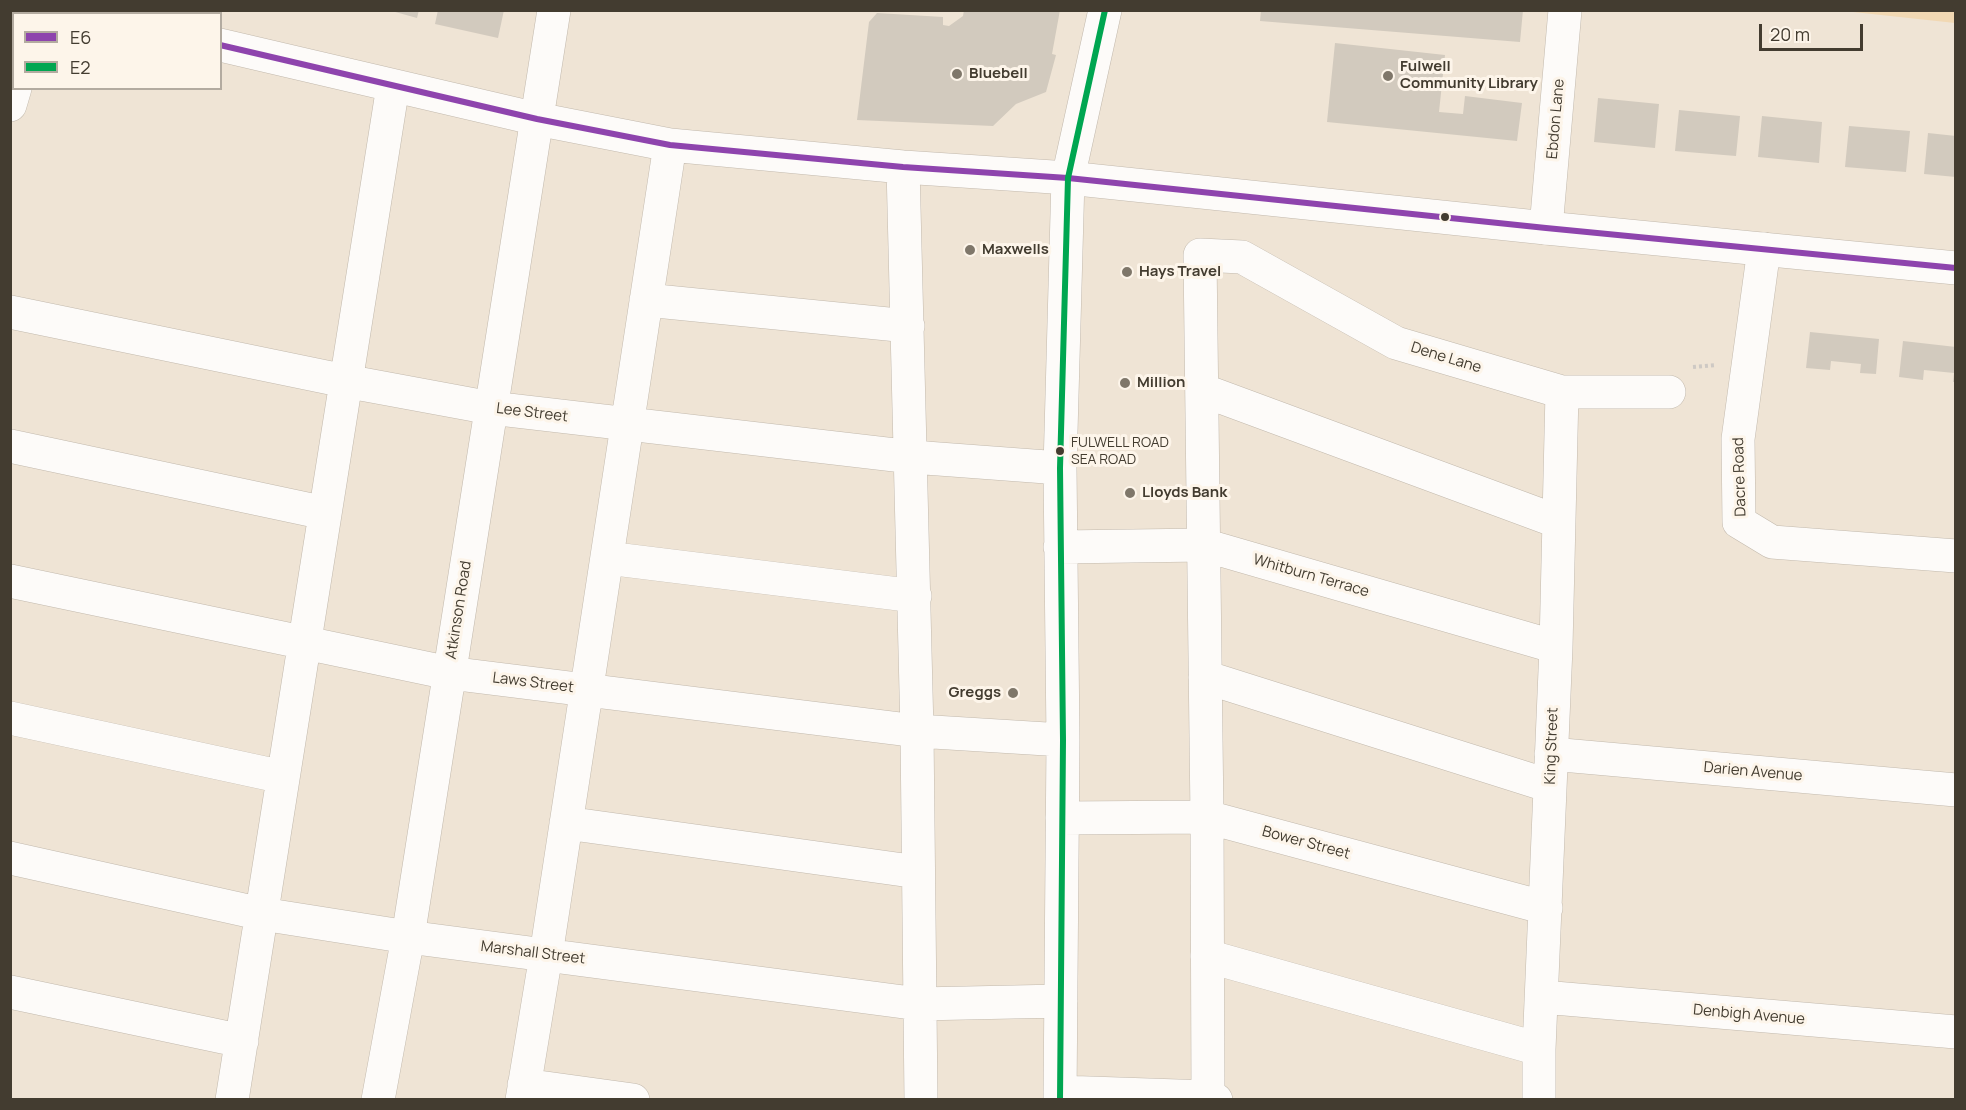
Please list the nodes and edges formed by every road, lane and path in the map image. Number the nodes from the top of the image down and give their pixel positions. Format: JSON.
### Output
{"nodes":[{"id":1,"x":554,"y":10,"type":"edge"},
{"id":2,"x":1105,"y":10,"type":"edge"},
{"id":3,"x":1565,"y":10,"type":"edge"},
{"id":4,"x":222,"y":45,"type":"edge"},
{"id":5,"x":393,"y":86,"type":"junction"},
{"id":6,"x":14,"y":90,"type":"edge"},
{"id":7,"x":10,"y":105,"type":"edge"},
{"id":8,"x":537,"y":119,"type":"junction"},
{"id":9,"x":670,"y":146,"type":"junction"},
{"id":10,"x":903,"y":167,"type":"junction"},
{"id":11,"x":1068,"y":178,"type":"junction"},
{"id":12,"x":1546,"y":228,"type":"junction"},
{"id":13,"x":1764,"y":249,"type":"junction"},
{"id":14,"x":1956,"y":268,"type":"edge"},
{"id":15,"x":646,"y":300,"type":"junction"},
{"id":16,"x":10,"y":312,"type":"edge"},
{"id":17,"x":908,"y":326,"type":"junction"},
{"id":18,"x":1749,"y":362,"type":"junction"},
{"id":19,"x":345,"y":381,"type":"junction"},
{"id":20,"x":1202,"y":390,"type":"junction"},
{"id":21,"x":1562,"y":392,"type":"junction"},
{"id":22,"x":1669,"y":392,"type":"joint"},
{"id":23,"x":491,"y":408,"type":"junction"},
{"id":24,"x":627,"y":423,"type":"junction"},
{"id":25,"x":10,"y":446,"type":"edge"},
{"id":26,"x":912,"y":457,"type":"junction"},
{"id":27,"x":1060,"y":468,"type":"junction"},
{"id":28,"x":325,"y":513,"type":"junction"},
{"id":29,"x":1559,"y":522,"type":"junction"},
{"id":30,"x":1204,"y":544,"type":"junction"},
{"id":31,"x":1060,"y":547,"type":"junction"},
{"id":32,"x":1956,"y":556,"type":"edge"},
{"id":33,"x":607,"y":558,"type":"junction"},
{"id":34,"x":10,"y":581,"type":"edge"},
{"id":35,"x":915,"y":596,"type":"junction"},
{"id":36,"x":305,"y":642,"type":"junction"},
{"id":37,"x":1556,"y":647,"type":"junction"},
{"id":38,"x":449,"y":673,"type":"junction"},
{"id":39,"x":1205,"y":677,"type":"junction"},
{"id":40,"x":586,"y":690,"type":"junction"},
{"id":41,"x":10,"y":718,"type":"edge"},
{"id":42,"x":917,"y":731,"type":"junction"},
{"id":43,"x":1062,"y":740,"type":"junction"},
{"id":44,"x":1551,"y":770,"type":"junction"},
{"id":45,"x":283,"y":777,"type":"junction"},
{"id":46,"x":1956,"y":790,"type":"edge"},
{"id":47,"x":1207,"y":817,"type":"junction"},
{"id":48,"x":1062,"y":818,"type":"junction"},
{"id":49,"x":566,"y":824,"type":"junction"},
{"id":50,"x":10,"y":858,"type":"edge"},
{"id":51,"x":918,"y":872,"type":"junction"},
{"id":52,"x":1546,"y":908,"type":"junction"},
{"id":53,"x":262,"y":914,"type":"junction"},
{"id":54,"x":408,"y":937,"type":"junction"},
{"id":55,"x":546,"y":955,"type":"junction"},
{"id":56,"x":1207,"y":956,"type":"junction"},
{"id":57,"x":10,"y":992,"type":"edge"},
{"id":58,"x":1542,"y":998,"type":"junction"},
{"id":59,"x":1061,"y":1001,"type":"junction"},
{"id":60,"x":919,"y":1004,"type":"junction"},
{"id":61,"x":1956,"y":1032,"type":"edge"},
{"id":62,"x":242,"y":1041,"type":"junction"},
{"id":63,"x":1539,"y":1049,"type":"junction"},
{"id":64,"x":523,"y":1092,"type":"edge"},
{"id":65,"x":1060,"y":1096,"type":"edge"},
{"id":66,"x":1210,"y":1099,"type":"edge"},
{"id":67,"x":232,"y":1100,"type":"edge"},
{"id":68,"x":378,"y":1100,"type":"edge"},
{"id":69,"x":633,"y":1100,"type":"edge"},
{"id":70,"x":921,"y":1100,"type":"edge"},
{"id":71,"x":1539,"y":1100,"type":"edge"}],
"edges":[{"from":1,"to":8,"type":"street","name":"Atkinson Road"},
{"from":2,"to":11,"type":"street"},
{"from":3,"to":12,"type":"street","name":"Ebdon Lane"},
{"from":4,"to":5,"type":"street"},
{"from":5,"to":8,"type":"street"},
{"from":5,"to":19,"type":"street"},
{"from":6,"to":7,"type":"street"},
{"from":8,"to":9,"type":"street"},
{"from":8,"to":23,"type":"street","name":"Atkinson Road"},
{"from":9,"to":10,"type":"street"},
{"from":9,"to":15,"type":"street"},
{"from":10,"to":11,"type":"street"},
{"from":10,"to":17,"type":"street"},
{"from":11,"to":12,"type":"street"},
{"from":11,"to":27,"type":"street"},
{"from":12,"to":13,"type":"street"},
{"from":13,"to":14,"type":"street"},
{"from":13,"to":18,"type":"street","name":"Dacre Road"},
{"from":15,"to":17,"type":"street"},
{"from":15,"to":24,"type":"street"},
{"from":16,"to":19,"type":"street","name":"Lee Street"},
{"from":17,"to":26,"type":"street"},
{"from":18,"to":22,"type":"path"},
{"from":18,"to":32,"type":"street","name":"Dacre Road"},
{"from":19,"to":23,"type":"street","name":"Lee Street"},
{"from":19,"to":28,"type":"street"},
{"from":20,"to":21,"type":"street","name":"Dene Lane"},
{"from":20,"to":29,"type":"street"},
{"from":20,"to":30,"type":"street"},
{"from":21,"to":22,"type":"street","name":"Dene Lane"},
{"from":21,"to":29,"type":"street","name":"King Street"},
{"from":23,"to":24,"type":"street","name":"Lee Street"},
{"from":23,"to":38,"type":"street","name":"Atkinson Road"},
{"from":24,"to":26,"type":"street","name":"Lee Street"},
{"from":24,"to":33,"type":"street"},
{"from":25,"to":28,"type":"street"},
{"from":26,"to":27,"type":"street","name":"Lee Street"},
{"from":26,"to":35,"type":"street"},
{"from":27,"to":31,"type":"street"},
{"from":28,"to":36,"type":"street"},
{"from":29,"to":37,"type":"street","name":"King Street"},
{"from":30,"to":31,"type":"street","name":"Whitburn Terrace"},
{"from":30,"to":37,"type":"street","name":"Whitburn Terrace"},
{"from":30,"to":39,"type":"street"},
{"from":31,"to":43,"type":"street"},
{"from":33,"to":35,"type":"street"},
{"from":33,"to":40,"type":"street"},
{"from":34,"to":36,"type":"street","name":"Laws Street"},
{"from":35,"to":42,"type":"street"},
{"from":36,"to":38,"type":"street","name":"Laws Street"},
{"from":36,"to":45,"type":"street"},
{"from":37,"to":44,"type":"street","name":"King Street"},
{"from":38,"to":40,"type":"street","name":"Laws Street"},
{"from":38,"to":54,"type":"street","name":"Atkinson Road"},
{"from":39,"to":44,"type":"street","name":"Darien Avenue"},
{"from":39,"to":47,"type":"street"},
{"from":40,"to":42,"type":"street","name":"Laws Street"},
{"from":40,"to":49,"type":"street"},
{"from":41,"to":45,"type":"street"},
{"from":42,"to":43,"type":"street","name":"Laws Street"},
{"from":42,"to":51,"type":"street"},
{"from":43,"to":48,"type":"street"},
{"from":44,"to":46,"type":"street","name":"Darien Avenue"},
{"from":44,"to":52,"type":"street","name":"King Street"},
{"from":45,"to":53,"type":"street"},
{"from":47,"to":48,"type":"street","name":"Bower Street"},
{"from":47,"to":52,"type":"street","name":"Bower Street"},
{"from":47,"to":56,"type":"street"},
{"from":48,"to":59,"type":"street"},
{"from":49,"to":51,"type":"street"},
{"from":49,"to":55,"type":"street"},
{"from":50,"to":53,"type":"street","name":"Marshall Street"},
{"from":51,"to":60,"type":"street"},
{"from":52,"to":58,"type":"street","name":"King Street"},
{"from":53,"to":54,"type":"street","name":"Marshall Street"},
{"from":53,"to":62,"type":"street"},
{"from":54,"to":55,"type":"street","name":"Marshall Street"},
{"from":54,"to":68,"type":"street","name":"Atkinson Road"},
{"from":55,"to":60,"type":"street","name":"Marshall Street"},
{"from":55,"to":64,"type":"street"},
{"from":56,"to":63,"type":"street"},
{"from":56,"to":66,"type":"street"},
{"from":57,"to":62,"type":"street"},
{"from":58,"to":61,"type":"street","name":"Denbigh Avenue"},
{"from":58,"to":63,"type":"street","name":"King Street"},
{"from":59,"to":60,"type":"street","name":"Marshall Street"},
{"from":59,"to":65,"type":"street"},
{"from":60,"to":70,"type":"street"},
{"from":62,"to":67,"type":"street"},
{"from":63,"to":71,"type":"street","name":"King Street"},
{"from":64,"to":69,"type":"street"},
{"from":65,"to":66,"type":"street"}]}
